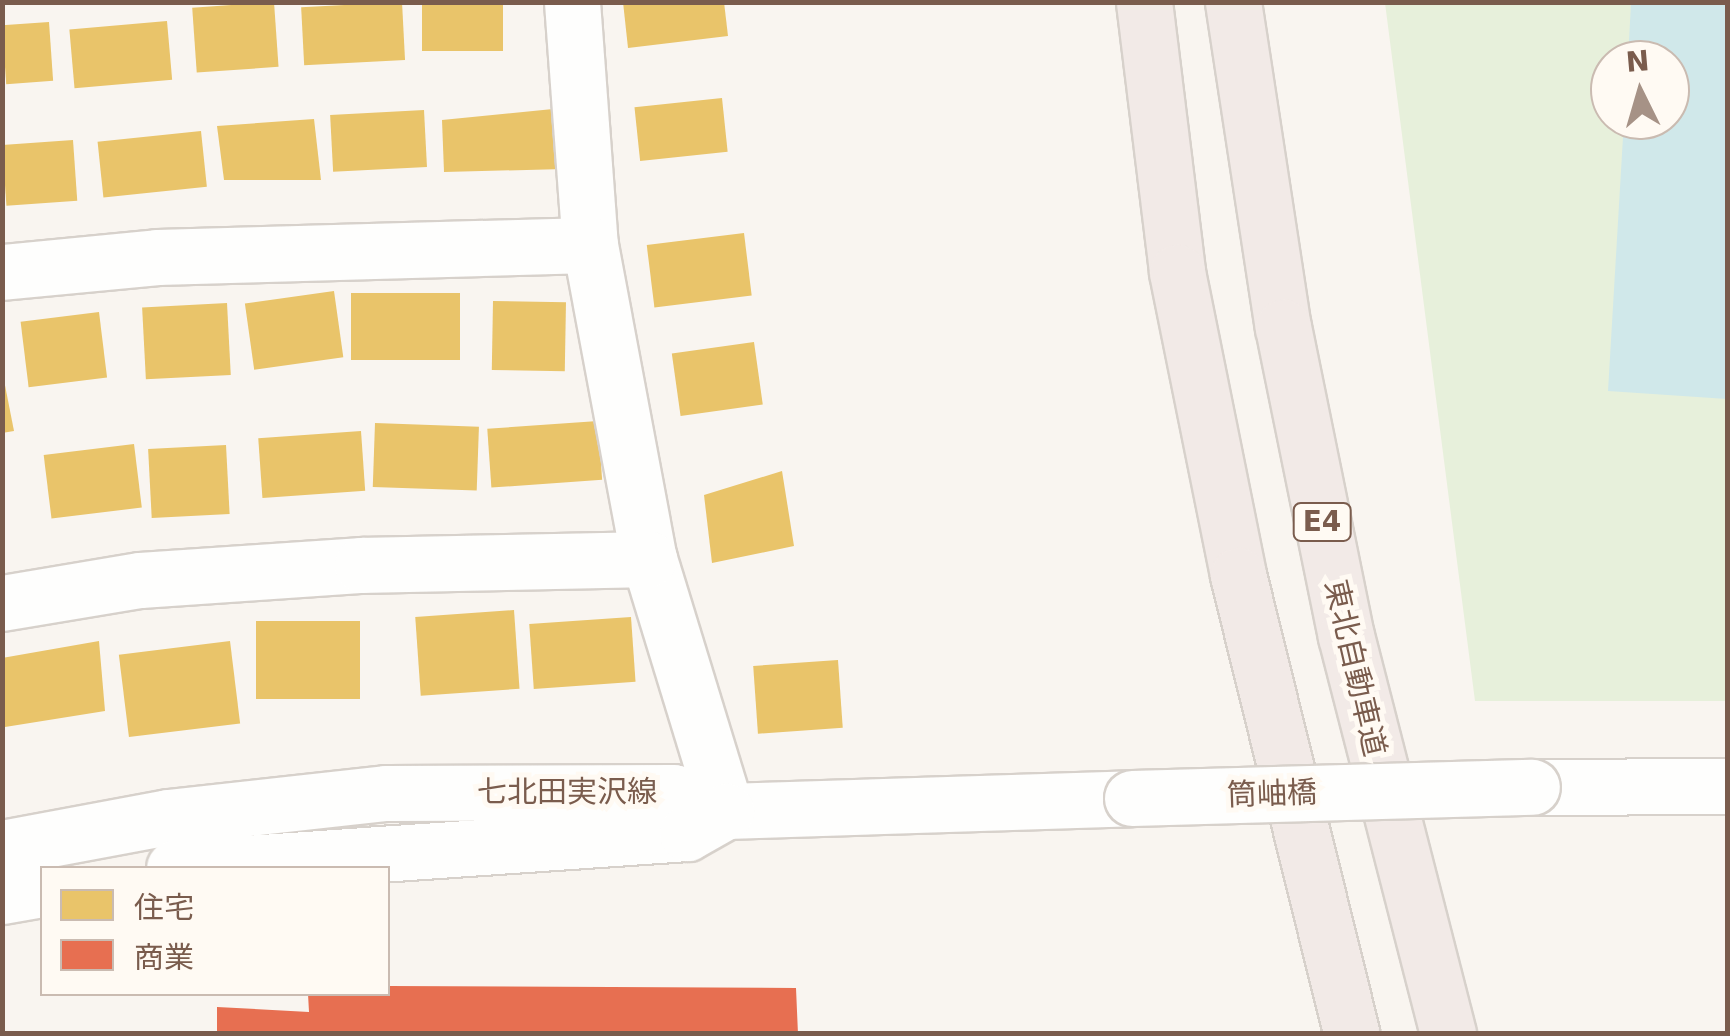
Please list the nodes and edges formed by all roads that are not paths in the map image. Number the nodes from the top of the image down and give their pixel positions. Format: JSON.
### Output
{"nodes":[{"id":1,"x":572,"y":2,"type":"edge"},
{"id":2,"x":1144,"y":2,"type":"edge"},
{"id":3,"x":1233,"y":2,"type":"edge"},
{"id":4,"x":590,"y":245,"type":"junction"},
{"id":5,"x":2,"y":272,"type":"edge"},
{"id":6,"x":649,"y":559,"type":"junction"},
{"id":7,"x":2,"y":603,"type":"edge"},
{"id":8,"x":1728,"y":786,"type":"edge"},
{"id":9,"x":1132,"y":798,"type":"joint"},
{"id":10,"x":726,"y":810,"type":"junction"},
{"id":11,"x":2,"y":848,"type":"edge"},
{"id":12,"x":204,"y":866,"type":"edge"},
{"id":13,"x":40,"y":889,"type":"edge"},
{"id":14,"x":2,"y":896,"type":"edge"},
{"id":15,"x":1352,"y":1034,"type":"edge"},
{"id":16,"x":1448,"y":1034,"type":"edge"}],
"edges":[{"from":1,"to":4,"type":"street"},
{"from":2,"to":15,"type":"highway"},
{"from":3,"to":16,"type":"highway","name":"東北自動車道","number":"E4"},
{"from":4,"to":5,"type":"street"},
{"from":4,"to":6,"type":"street"},
{"from":6,"to":7,"type":"street"},
{"from":6,"to":10,"type":"street"},
{"from":8,"to":9,"type":"street","name":"筒岫橋","bridge":true},
{"from":9,"to":10,"type":"street","name":"七北田実沢線"},
{"from":10,"to":11,"type":"street","name":"七北田実沢線"},
{"from":10,"to":12,"type":"street"},
{"from":13,"to":14,"type":"street"}]}
